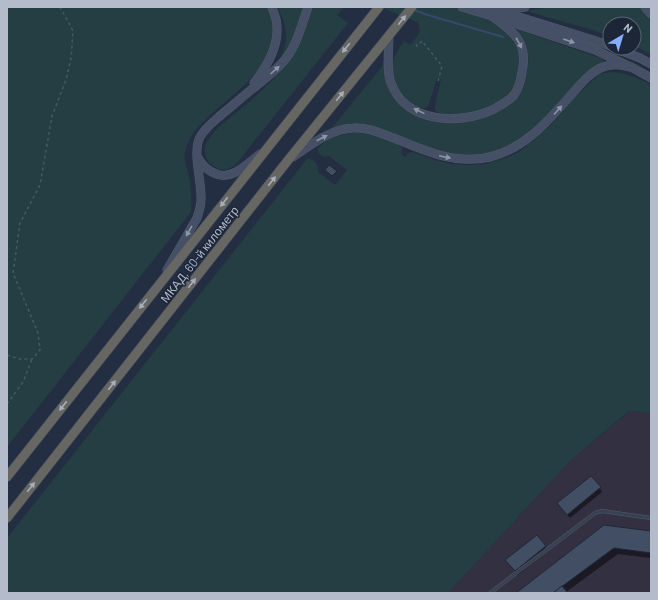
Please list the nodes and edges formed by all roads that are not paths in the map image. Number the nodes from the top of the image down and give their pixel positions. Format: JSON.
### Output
{"nodes":[{"id":1,"x":272,"y":7,"type":"edge"},
{"id":2,"x":308,"y":7,"type":"edge"},
{"id":3,"x":379,"y":7,"type":"edge"},
{"id":4,"x":412,"y":7,"type":"edge"},
{"id":5,"x":462,"y":7,"type":"edge"},
{"id":6,"x":488,"y":7,"type":"edge"},
{"id":7,"x":525,"y":7,"type":"edge"},
{"id":8,"x":645,"y":7,"type":"edge"},
{"id":9,"x":495,"y":13,"type":"junction"},
{"id":10,"x":651,"y":14,"type":"edge"},
{"id":11,"x":390,"y":34,"type":"junction"},
{"id":12,"x":602,"y":43,"type":"edge"},
{"id":13,"x":635,"y":56,"type":"edge"},
{"id":14,"x":651,"y":64,"type":"edge"},
{"id":15,"x":633,"y":68,"type":"junction"},
{"id":16,"x":651,"y":78,"type":"edge"},
{"id":17,"x":245,"y":94,"type":"junction"},
{"id":18,"x":266,"y":150,"type":"junction"},
{"id":19,"x":197,"y":153,"type":"junction"},
{"id":20,"x":289,"y":159,"type":"junction"},
{"id":21,"x":158,"y":285,"type":"junction"},
{"id":22,"x":7,"y":477,"type":"edge"},
{"id":23,"x":7,"y":518,"type":"edge"},
{"id":24,"x":651,"y":518,"type":"edge"},
{"id":25,"x":490,"y":593,"type":"edge"}],
"edges":[{"from":1,"to":17,"type":"main road"},
{"from":17,"to":2,"type":"main road","one_way":true},
{"from":3,"to":18,"type":"highway","name":"МКАД, 60-й километр","one_way":true},
{"from":11,"to":4,"type":"highway","name":"МКАД, 60-й километр","one_way":true},
{"from":5,"to":9,"type":"main road"},
{"from":6,"to":9,"type":"main road"},
{"from":7,"to":9,"type":"main road"},
{"from":8,"to":10,"type":"main road"},
{"from":9,"to":11,"type":"main road","one_way":true},
{"from":9,"to":12,"type":"main road"},
{"from":9,"to":15,"type":"main road","one_way":true},
{"from":20,"to":11,"type":"highway","name":"МКАД, 60-й километр","one_way":true},
{"from":13,"to":14,"type":"main road"},
{"from":15,"to":16,"type":"main road"},
{"from":20,"to":15,"type":"main road","one_way":true},
{"from":17,"to":19,"type":"main road"},
{"from":18,"to":19,"type":"main road"},
{"from":18,"to":21,"type":"highway","name":"МКАД, 60-й километр","one_way":true},
{"from":19,"to":21,"type":"main road","one_way":true},
{"from":23,"to":20,"type":"highway","name":"МКАД, 60-й километр","one_way":true},
{"from":21,"to":22,"type":"highway","name":"МКАД, 60-й километр","one_way":true},
{"from":24,"to":25,"type":"lane"}]}
